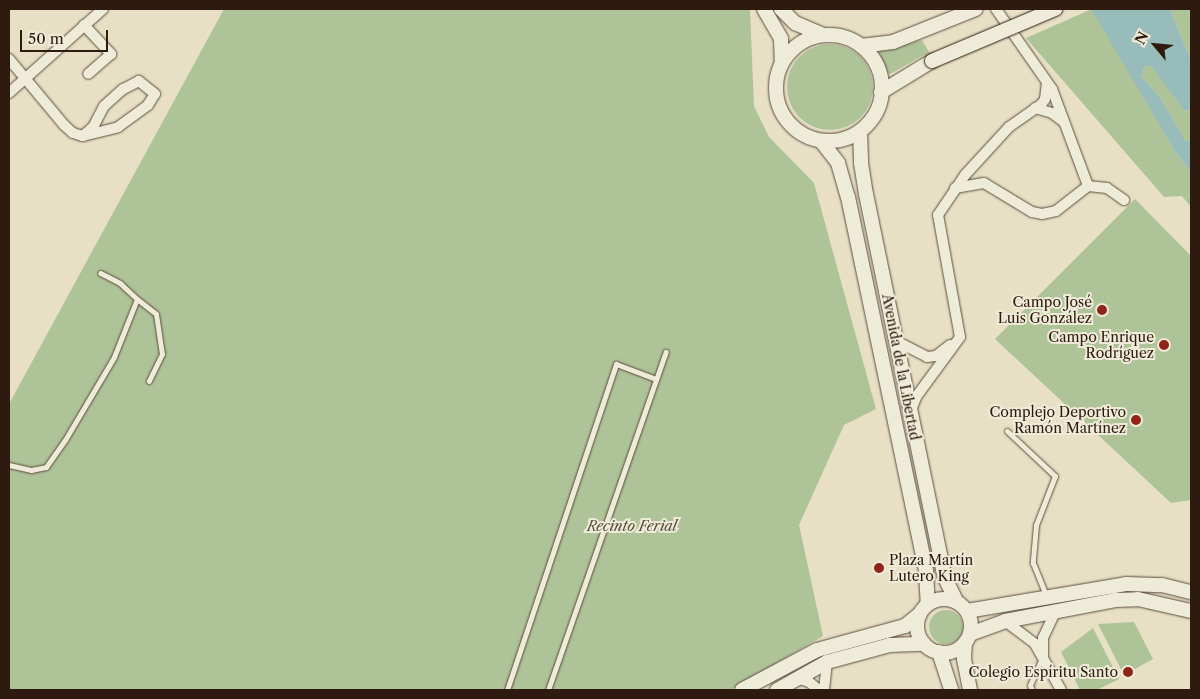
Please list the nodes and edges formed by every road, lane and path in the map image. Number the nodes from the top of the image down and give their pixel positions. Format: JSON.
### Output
{"nodes":[{"id":1,"x":103,"y":9,"type":"edge"},
{"id":2,"x":764,"y":9,"type":"edge"},
{"id":3,"x":781,"y":9,"type":"edge"},
{"id":4,"x":976,"y":9,"type":"edge"},
{"id":5,"x":996,"y":9,"type":"edge"},
{"id":6,"x":1054,"y":9,"type":"edge"},
{"id":7,"x":84,"y":25,"type":"junction"},
{"id":8,"x":826,"y":36,"type":"junction"},
{"id":9,"x":861,"y":46,"type":"junction"},
{"id":10,"x":9,"y":59,"type":"edge"},
{"id":11,"x":782,"y":63,"type":"junction"},
{"id":12,"x":88,"y":74,"type":"dead end"},
{"id":13,"x":25,"y":78,"type":"junction"},
{"id":14,"x":1047,"y":83,"type":"junction"},
{"id":15,"x":881,"y":92,"type":"junction"},
{"id":16,"x":9,"y":93,"type":"edge"},
{"id":17,"x":1035,"y":108,"type":"junction"},
{"id":18,"x":1066,"y":125,"type":"junction"},
{"id":19,"x":860,"y":131,"type":"junction"},
{"id":20,"x":83,"y":136,"type":"junction"},
{"id":21,"x":820,"y":141,"type":"junction"},
{"id":22,"x":976,"y":163,"type":"junction"},
{"id":23,"x":980,"y":183,"type":"junction"},
{"id":24,"x":1088,"y":186,"type":"junction"},
{"id":25,"x":955,"y":188,"type":"junction"},
{"id":26,"x":1124,"y":200,"type":"dead end"},
{"id":27,"x":100,"y":273,"type":"dead end"},
{"id":28,"x":137,"y":300,"type":"junction"},
{"id":29,"x":960,"y":324,"type":"junction"},
{"id":30,"x":896,"y":341,"type":"junction"},
{"id":31,"x":666,"y":352,"type":"dead end"},
{"id":32,"x":656,"y":379,"type":"junction"},
{"id":33,"x":149,"y":381,"type":"dead end"},
{"id":34,"x":910,"y":414,"type":"junction"},
{"id":35,"x":1007,"y":431,"type":"dead end"},
{"id":36,"x":9,"y":465,"type":"edge"},
{"id":37,"x":1191,"y":592,"type":"edge"},
{"id":38,"x":1047,"y":596,"type":"junction"},
{"id":39,"x":956,"y":601,"type":"junction"},
{"id":40,"x":924,"y":609,"type":"junction"},
{"id":41,"x":1056,"y":610,"type":"junction"},
{"id":42,"x":967,"y":611,"type":"junction"},
{"id":43,"x":1191,"y":611,"type":"edge"},
{"id":44,"x":1005,"y":621,"type":"junction"},
{"id":45,"x":968,"y":638,"type":"junction"},
{"id":46,"x":924,"y":644,"type":"junction"},
{"id":47,"x":939,"y":652,"type":"junction"},
{"id":48,"x":1044,"y":656,"type":"junction"},
{"id":49,"x":828,"y":662,"type":"junction"},
{"id":50,"x":796,"y":678,"type":"junction"},
{"id":51,"x":507,"y":690,"type":"edge"},
{"id":52,"x":548,"y":690,"type":"edge"},
{"id":53,"x":742,"y":690,"type":"edge"},
{"id":54,"x":777,"y":690,"type":"edge"},
{"id":55,"x":819,"y":690,"type":"edge"},
{"id":56,"x":824,"y":690,"type":"edge"},
{"id":57,"x":951,"y":690,"type":"edge"},
{"id":58,"x":970,"y":690,"type":"edge"},
{"id":59,"x":1032,"y":690,"type":"edge"},
{"id":60,"x":1061,"y":690,"type":"edge"}],
"edges":[{"from":1,"to":7,"type":"street"},
{"from":2,"to":11,"type":"main road"},
{"from":3,"to":8,"type":"main road"},
{"from":4,"to":9,"type":"main road"},
{"from":5,"to":14,"type":"street"},
{"from":6,"to":15,"type":"main road","bridge":true},
{"from":7,"to":12,"type":"street"},
{"from":7,"to":13,"type":"street"},
{"from":8,"to":9,"type":"main road"},
{"from":8,"to":11,"type":"main road"},
{"from":9,"to":15,"type":"main road"},
{"from":10,"to":13,"type":"street"},
{"from":11,"to":21,"type":"main road"},
{"from":13,"to":16,"type":"street"},
{"from":13,"to":20,"type":"street"},
{"from":14,"to":17,"type":"street"},
{"from":14,"to":18,"type":"street"},
{"from":15,"to":19,"type":"main road"},
{"from":17,"to":18,"type":"street"},
{"from":17,"to":22,"type":"street"},
{"from":18,"to":24,"type":"street"},
{"from":19,"to":21,"type":"main road"},
{"from":19,"to":30,"type":"main road","name":"Avenida de la Libertad"},
{"from":20,"to":20,"type":"street"},
{"from":21,"to":40,"type":"main road","name":"Avenida de la Libertad"},
{"from":22,"to":23,"type":"street"},
{"from":22,"to":25,"type":"street"},
{"from":23,"to":24,"type":"street"},
{"from":23,"to":25,"type":"street"},
{"from":24,"to":26,"type":"street"},
{"from":25,"to":29,"type":"street"},
{"from":27,"to":28,"type":"lane"},
{"from":28,"to":33,"type":"lane"},
{"from":28,"to":36,"type":"lane"},
{"from":29,"to":30,"type":"street"},
{"from":29,"to":34,"type":"street"},
{"from":30,"to":34,"type":"main road","name":"Avenida de la Libertad"},
{"from":31,"to":32,"type":"lane"},
{"from":32,"to":51,"type":"lane"},
{"from":32,"to":52,"type":"lane"},
{"from":34,"to":39,"type":"main road","name":"Avenida de la Libertad"},
{"from":35,"to":38,"type":"lane"},
{"from":37,"to":38,"type":"main road"},
{"from":38,"to":42,"type":"main road"},
{"from":39,"to":40,"type":"main road"},
{"from":39,"to":42,"type":"main road"},
{"from":40,"to":46,"type":"main road"},
{"from":40,"to":53,"type":"main road"},
{"from":41,"to":43,"type":"main road"},
{"from":41,"to":44,"type":"main road"},
{"from":41,"to":48,"type":"street"},
{"from":42,"to":45,"type":"main road"},
{"from":44,"to":45,"type":"main road"},
{"from":44,"to":48,"type":"street"},
{"from":45,"to":47,"type":"main road"},
{"from":45,"to":58,"type":"main road"},
{"from":46,"to":47,"type":"main road"},
{"from":46,"to":49,"type":"main road"},
{"from":47,"to":57,"type":"main road"},
{"from":48,"to":59,"type":"lane"},
{"from":48,"to":60,"type":"street"},
{"from":49,"to":50,"type":"main road"},
{"from":49,"to":56,"type":"street"},
{"from":50,"to":54,"type":"main road"},
{"from":50,"to":55,"type":"street"}]}
